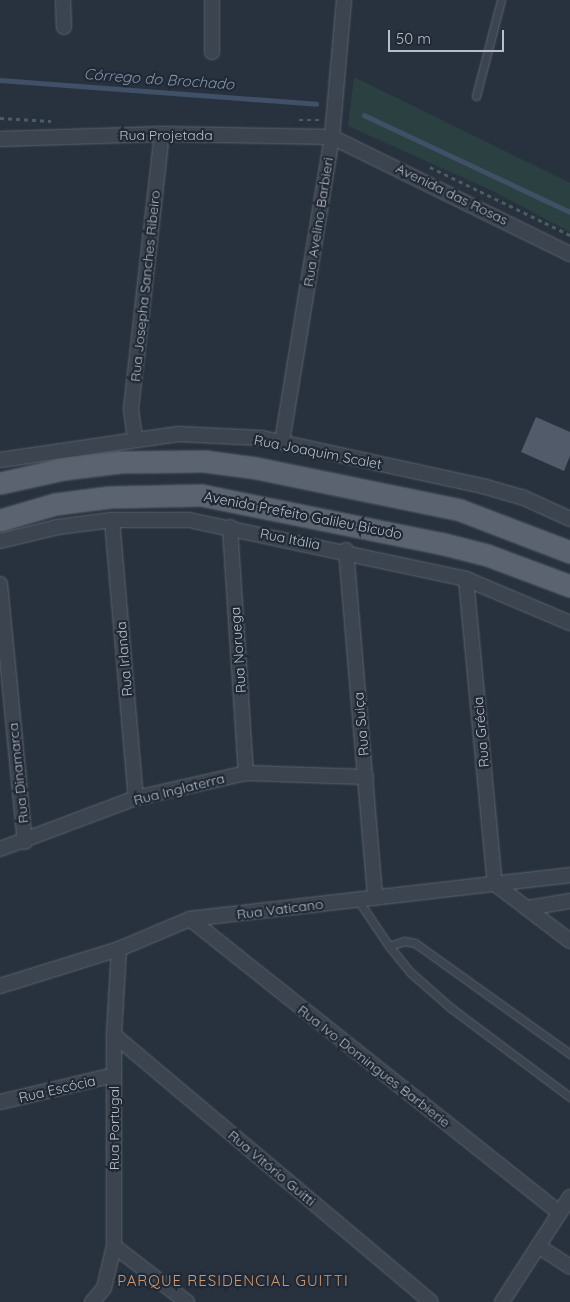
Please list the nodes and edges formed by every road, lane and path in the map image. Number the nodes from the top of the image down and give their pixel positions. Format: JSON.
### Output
{"nodes":[{"id":1,"x":63,"y":0,"type":"edge"},
{"id":2,"x":212,"y":0,"type":"edge"},
{"id":3,"x":344,"y":0,"type":"edge"},
{"id":4,"x":501,"y":0,"type":"edge"},
{"id":5,"x":64,"y":27,"type":"dead end"},
{"id":6,"x":212,"y":52,"type":"dead end"},
{"id":7,"x":476,"y":96,"type":"dead end"},
{"id":8,"x":162,"y":134,"type":"junction"},
{"id":9,"x":332,"y":137,"type":"junction"},
{"id":10,"x":0,"y":139,"type":"edge"},
{"id":11,"x":570,"y":254,"type":"edge"},
{"id":12,"x":135,"y":438,"type":"junction"},
{"id":13,"x":282,"y":442,"type":"junction"},
{"id":14,"x":0,"y":460,"type":"edge"},
{"id":15,"x":0,"y":484,"type":"edge"},
{"id":16,"x":570,"y":519,"type":"edge"},
{"id":17,"x":0,"y":520,"type":"edge"},
{"id":18,"x":112,"y":520,"type":"junction"},
{"id":19,"x":230,"y":527,"type":"junction"},
{"id":20,"x":0,"y":541,"type":"edge"},
{"id":21,"x":346,"y":550,"type":"junction"},
{"id":22,"x":570,"y":552,"type":"edge"},
{"id":23,"x":466,"y":579,"type":"junction"},
{"id":24,"x":0,"y":584,"type":"edge"},
{"id":25,"x":570,"y":586,"type":"edge"},
{"id":26,"x":570,"y":623,"type":"edge"},
{"id":27,"x":246,"y":772,"type":"junction"},
{"id":28,"x":366,"y":777,"type":"junction"},
{"id":29,"x":136,"y":798,"type":"junction"},
{"id":30,"x":25,"y":842,"type":"junction"},
{"id":31,"x":0,"y":849,"type":"edge"},
{"id":32,"x":570,"y":875,"type":"edge"},
{"id":33,"x":495,"y":884,"type":"junction"},
{"id":34,"x":375,"y":898,"type":"junction"},
{"id":35,"x":358,"y":900,"type":"junction"},
{"id":36,"x":570,"y":901,"type":"edge"},
{"id":37,"x":528,"y":908,"type":"junction"},
{"id":38,"x":190,"y":920,"type":"junction"},
{"id":39,"x":570,"y":941,"type":"edge"},
{"id":40,"x":389,"y":946,"type":"junction"},
{"id":41,"x":119,"y":949,"type":"junction"},
{"id":42,"x":0,"y":986,"type":"edge"},
{"id":43,"x":114,"y":1035,"type":"junction"},
{"id":44,"x":570,"y":1054,"type":"edge"},
{"id":45,"x":114,"y":1076,"type":"junction"},
{"id":46,"x":570,"y":1097,"type":"edge"},
{"id":47,"x":0,"y":1102,"type":"edge"},
{"id":48,"x":570,"y":1197,"type":"edge"},
{"id":49,"x":559,"y":1213,"type":"junction"},
{"id":50,"x":114,"y":1246,"type":"junction"},
{"id":51,"x":538,"y":1246,"type":"junction"},
{"id":52,"x":570,"y":1267,"type":"edge"},
{"id":53,"x":92,"y":1302,"type":"edge"},
{"id":54,"x":187,"y":1302,"type":"edge"},
{"id":55,"x":431,"y":1302,"type":"edge"},
{"id":56,"x":502,"y":1302,"type":"edge"}],
"edges":[{"from":1,"to":5,"type":"street"},
{"from":2,"to":6,"type":"street"},
{"from":3,"to":9,"type":"street","name":"Rua Avelino Barbieri"},
{"from":4,"to":7,"type":"lane"},
{"from":8,"to":9,"type":"street","name":"Rua Projetada"},
{"from":8,"to":10,"type":"street","name":"Rua Projetada"},
{"from":8,"to":12,"type":"street","name":"Rua Josepha Sanches Ribeiro"},
{"from":9,"to":11,"type":"street","name":"Avenida das Rosas"},
{"from":9,"to":13,"type":"street","name":"Rua Avelino Barbieri"},
{"from":12,"to":13,"type":"street","name":"Rua Joaquim Scalet"},
{"from":12,"to":14,"type":"street","name":"Rua Joaquim Scalet"},
{"from":13,"to":16,"type":"street","name":"Rua Joaquim Scalet"},
{"from":15,"to":22,"type":"main road"},
{"from":17,"to":25,"type":"main road","name":"Avenida Prefeito Galileu Bicudo"},
{"from":18,"to":19,"type":"street","name":"Rua Itália"},
{"from":18,"to":20,"type":"street","name":"Rua Itália"},
{"from":18,"to":29,"type":"street","name":"Rua Irlanda"},
{"from":19,"to":21,"type":"street","name":"Rua Itália"},
{"from":19,"to":27,"type":"street","name":"Rua Noruega"},
{"from":21,"to":23,"type":"street","name":"Rua Itália"},
{"from":21,"to":28,"type":"street","name":"Rua Suiça"},
{"from":23,"to":26,"type":"street","name":"Rua Itália"},
{"from":23,"to":33,"type":"street","name":"Rua Grécia"},
{"from":24,"to":30,"type":"street","name":"Rua Dinamarca"},
{"from":27,"to":28,"type":"street","name":"Rua Inglaterra"},
{"from":27,"to":29,"type":"street","name":"Rua Inglaterra"},
{"from":28,"to":34,"type":"street","name":"Rua Suiça"},
{"from":29,"to":30,"type":"street","name":"Rua Inglaterra"},
{"from":30,"to":31,"type":"street","name":"Rua Inglaterra"},
{"from":32,"to":33,"type":"street","name":"Rua Vaticano"},
{"from":33,"to":34,"type":"street","name":"Rua Vaticano"},
{"from":33,"to":37,"type":"street"},
{"from":34,"to":35,"type":"street","name":"Rua Vaticano"},
{"from":35,"to":38,"type":"street","name":"Rua Vaticano"},
{"from":35,"to":40,"type":"lane"},
{"from":36,"to":37,"type":"street"},
{"from":37,"to":39,"type":"street"},
{"from":38,"to":41,"type":"street","name":"Rua Vaticano"},
{"from":38,"to":49,"type":"street","name":"Rua Ivo Domingues Barbierie"},
{"from":40,"to":44,"type":"lane"},
{"from":40,"to":46,"type":"lane"},
{"from":41,"to":42,"type":"street","name":"Rua Vaticano"},
{"from":41,"to":43,"type":"street","name":"Rua Portugal"},
{"from":43,"to":45,"type":"street","name":"Rua Portugal"},
{"from":43,"to":55,"type":"street","name":"Rua Vitório Guitti"},
{"from":45,"to":47,"type":"street","name":"Rua Escócia"},
{"from":45,"to":50,"type":"street","name":"Rua Portugal"},
{"from":48,"to":49,"type":"street"},
{"from":49,"to":51,"type":"street"},
{"from":50,"to":53,"type":"street","name":"Rua Portugal"},
{"from":50,"to":54,"type":"street"},
{"from":51,"to":52,"type":"street"},
{"from":51,"to":56,"type":"street"}]}
